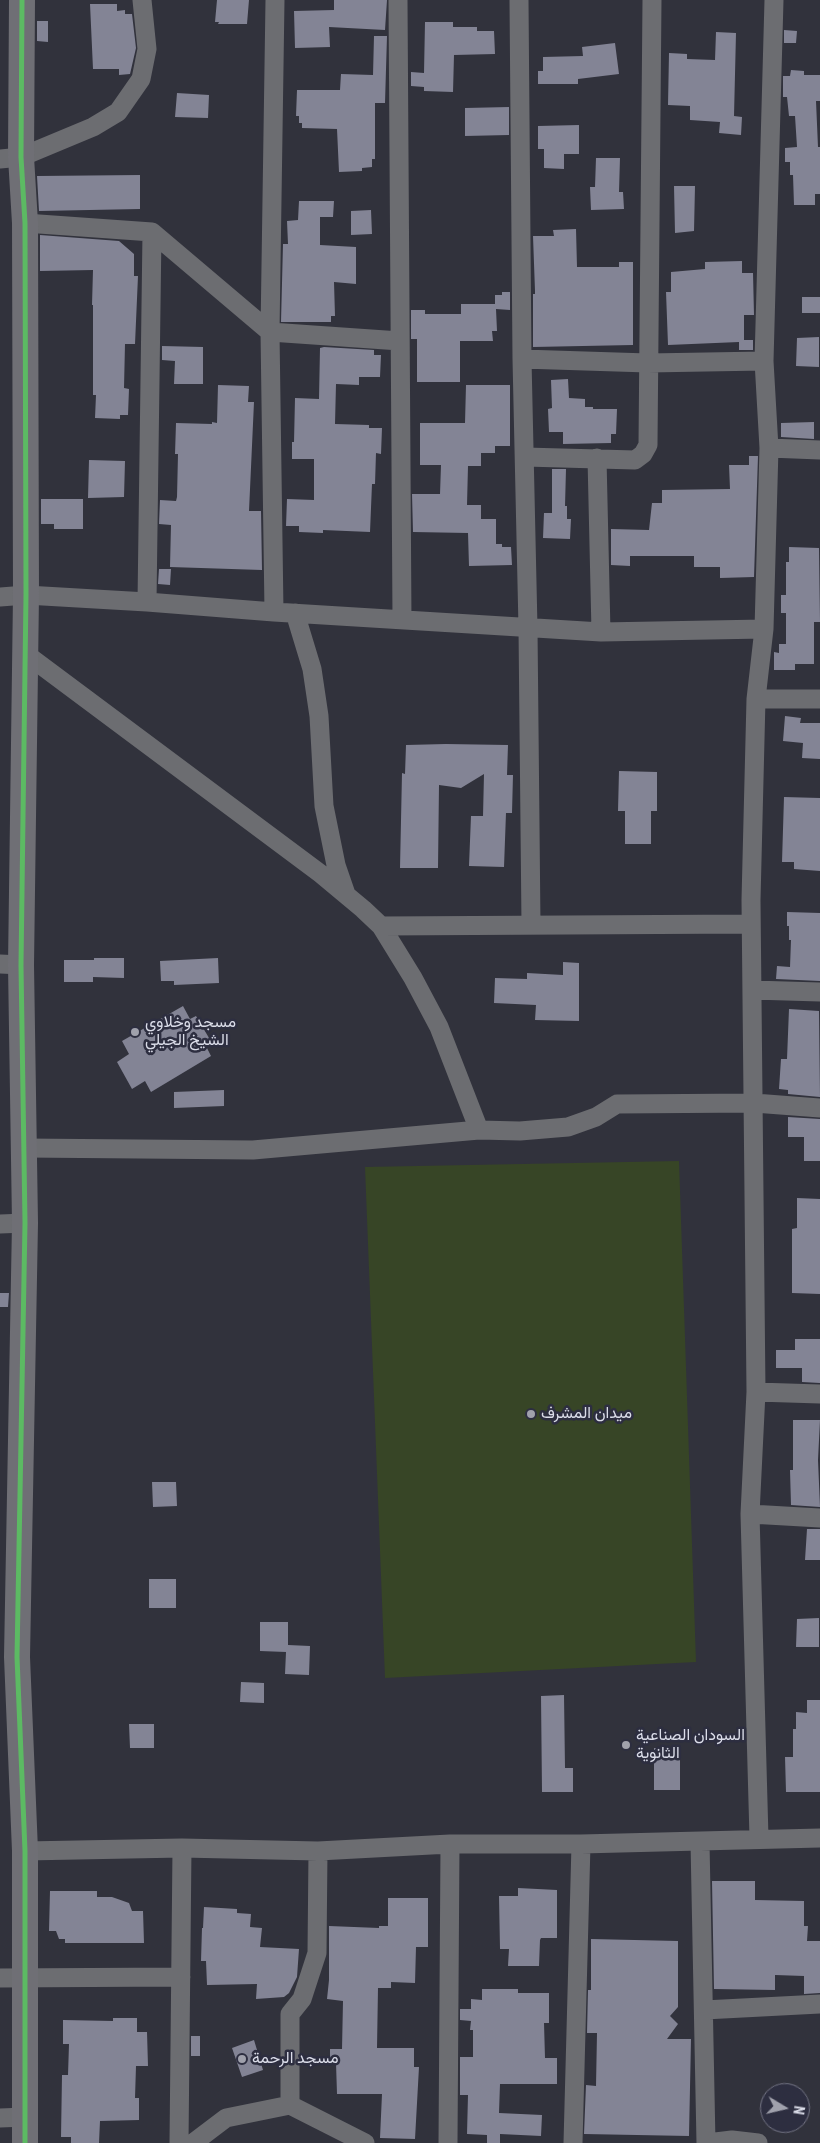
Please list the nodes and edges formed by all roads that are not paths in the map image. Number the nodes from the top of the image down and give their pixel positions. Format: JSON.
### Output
{"nodes":[{"id":1,"x":22,"y":0,"type":"edge"},
{"id":2,"x":142,"y":0,"type":"edge"},
{"id":3,"x":275,"y":0,"type":"edge"},
{"id":4,"x":398,"y":0,"type":"edge"},
{"id":5,"x":519,"y":0,"type":"edge"},
{"id":6,"x":652,"y":0,"type":"edge"},
{"id":7,"x":774,"y":0,"type":"edge"},
{"id":8,"x":10,"y":158,"type":"edge"},
{"id":9,"x":25,"y":223,"type":"junction"},
{"id":10,"x":152,"y":232,"type":"junction"},
{"id":11,"x":270,"y":332,"type":"junction"},
{"id":12,"x":400,"y":341,"type":"junction"},
{"id":13,"x":522,"y":359,"type":"junction"},
{"id":14,"x":764,"y":361,"type":"junction"},
{"id":15,"x":648,"y":363,"type":"junction"},
{"id":16,"x":769,"y":448,"type":"junction"},
{"id":17,"x":820,"y":450,"type":"edge"},
{"id":18,"x":525,"y":456,"type":"junction"},
{"id":19,"x":597,"y":458,"type":"junction"},
{"id":20,"x":26,"y":596,"type":"junction"},
{"id":21,"x":0,"y":597,"type":"edge"},
{"id":22,"x":147,"y":602,"type":"junction"},
{"id":23,"x":274,"y":612,"type":"junction"},
{"id":24,"x":295,"y":613,"type":"junction"},
{"id":25,"x":402,"y":619,"type":"junction"},
{"id":26,"x":528,"y":628,"type":"junction"},
{"id":27,"x":764,"y":629,"type":"junction"},
{"id":28,"x":601,"y":632,"type":"junction"},
{"id":29,"x":26,"y":654,"type":"junction"},
{"id":30,"x":756,"y":699,"type":"junction"},
{"id":31,"x":820,"y":700,"type":"edge"},
{"id":32,"x":346,"y":895,"type":"junction"},
{"id":33,"x":751,"y":924,"type":"junction"},
{"id":34,"x":531,"y":925,"type":"junction"},
{"id":35,"x":381,"y":926,"type":"junction"},
{"id":36,"x":11,"y":964,"type":"edge"},
{"id":37,"x":752,"y":990,"type":"junction"},
{"id":38,"x":820,"y":992,"type":"edge"},
{"id":39,"x":754,"y":1103,"type":"junction"},
{"id":40,"x":820,"y":1108,"type":"edge"},
{"id":41,"x":479,"y":1130,"type":"junction"},
{"id":42,"x":24,"y":1148,"type":"junction"},
{"id":43,"x":12,"y":1223,"type":"edge"},
{"id":44,"x":756,"y":1392,"type":"junction"},
{"id":45,"x":820,"y":1394,"type":"edge"},
{"id":46,"x":750,"y":1514,"type":"junction"},
{"id":47,"x":820,"y":1518,"type":"edge"},
{"id":48,"x":9,"y":1657,"type":"edge"},
{"id":49,"x":759,"y":1838,"type":"junction"},
{"id":50,"x":820,"y":1838,"type":"edge"},
{"id":51,"x":700,"y":1842,"type":"junction"},
{"id":52,"x":450,"y":1844,"type":"junction"},
{"id":53,"x":581,"y":1844,"type":"junction"},
{"id":54,"x":182,"y":1848,"type":"junction"},
{"id":55,"x":25,"y":1850,"type":"junction"},
{"id":56,"x":318,"y":1851,"type":"junction"},
{"id":57,"x":181,"y":1977,"type":"junction"},
{"id":58,"x":0,"y":1978,"type":"edge"},
{"id":59,"x":26,"y":1978,"type":"junction"},
{"id":60,"x":820,"y":2004,"type":"edge"},
{"id":61,"x":704,"y":2010,"type":"junction"},
{"id":62,"x":290,"y":2105,"type":"junction"},
{"id":63,"x":12,"y":2118,"type":"edge"},
{"id":64,"x":25,"y":2143,"type":"edge"},
{"id":65,"x":180,"y":2143,"type":"edge"},
{"id":66,"x":193,"y":2143,"type":"edge"},
{"id":67,"x":365,"y":2143,"type":"edge"},
{"id":68,"x":448,"y":2143,"type":"edge"},
{"id":69,"x":573,"y":2143,"type":"edge"},
{"id":70,"x":706,"y":2143,"type":"edge"},
{"id":71,"x":758,"y":2143,"type":"edge"}],
"edges":[{"from":1,"to":8,"type":"street"},
{"from":2,"to":8,"type":"street"},
{"from":3,"to":11,"type":"street"},
{"from":4,"to":12,"type":"street"},
{"from":5,"to":13,"type":"street"},
{"from":6,"to":15,"type":"street"},
{"from":7,"to":14,"type":"street"},
{"from":8,"to":9,"type":"street"},
{"from":9,"to":10,"type":"street"},
{"from":9,"to":20,"type":"street"},
{"from":10,"to":11,"type":"street"},
{"from":10,"to":22,"type":"street"},
{"from":11,"to":12,"type":"street"},
{"from":11,"to":23,"type":"street"},
{"from":12,"to":25,"type":"street"},
{"from":13,"to":15,"type":"street"},
{"from":13,"to":18,"type":"street"},
{"from":14,"to":15,"type":"street"},
{"from":14,"to":16,"type":"street"},
{"from":15,"to":19,"type":"street"},
{"from":16,"to":17,"type":"street"},
{"from":16,"to":27,"type":"street"},
{"from":18,"to":19,"type":"street"},
{"from":18,"to":26,"type":"street"},
{"from":19,"to":28,"type":"street"},
{"from":20,"to":21,"type":"street"},
{"from":20,"to":22,"type":"street"},
{"from":20,"to":29,"type":"street"},
{"from":22,"to":23,"type":"street"},
{"from":23,"to":24,"type":"street"},
{"from":24,"to":25,"type":"street"},
{"from":24,"to":32,"type":"street"},
{"from":25,"to":26,"type":"street"},
{"from":26,"to":28,"type":"street"},
{"from":26,"to":34,"type":"street"},
{"from":27,"to":28,"type":"street"},
{"from":27,"to":30,"type":"street"},
{"from":29,"to":32,"type":"street"},
{"from":29,"to":36,"type":"street"},
{"from":30,"to":31,"type":"street"},
{"from":30,"to":33,"type":"street"},
{"from":32,"to":35,"type":"street"},
{"from":33,"to":34,"type":"street"},
{"from":33,"to":37,"type":"street"},
{"from":34,"to":35,"type":"street"},
{"from":35,"to":41,"type":"street"},
{"from":36,"to":42,"type":"street"},
{"from":37,"to":38,"type":"street"},
{"from":37,"to":39,"type":"street"},
{"from":39,"to":40,"type":"street"},
{"from":39,"to":41,"type":"street"},
{"from":39,"to":44,"type":"street"},
{"from":41,"to":42,"type":"street"},
{"from":42,"to":43,"type":"street"},
{"from":43,"to":48,"type":"street"},
{"from":44,"to":45,"type":"street"},
{"from":44,"to":46,"type":"street"},
{"from":46,"to":47,"type":"street"},
{"from":46,"to":49,"type":"street"},
{"from":48,"to":55,"type":"street"},
{"from":49,"to":50,"type":"street"},
{"from":49,"to":51,"type":"street"},
{"from":51,"to":53,"type":"street"},
{"from":51,"to":61,"type":"street"},
{"from":52,"to":53,"type":"street"},
{"from":52,"to":56,"type":"street"},
{"from":52,"to":68,"type":"street"},
{"from":53,"to":69,"type":"street"},
{"from":54,"to":55,"type":"street"},
{"from":54,"to":56,"type":"street"},
{"from":54,"to":57,"type":"street"},
{"from":55,"to":59,"type":"street"},
{"from":56,"to":62,"type":"street"},
{"from":57,"to":59,"type":"street"},
{"from":57,"to":65,"type":"street"},
{"from":58,"to":59,"type":"street"},
{"from":59,"to":63,"type":"street"},
{"from":60,"to":61,"type":"street"},
{"from":61,"to":70,"type":"street"},
{"from":62,"to":66,"type":"street"},
{"from":62,"to":67,"type":"street"},
{"from":63,"to":64,"type":"street"},
{"from":70,"to":71,"type":"street"}]}
